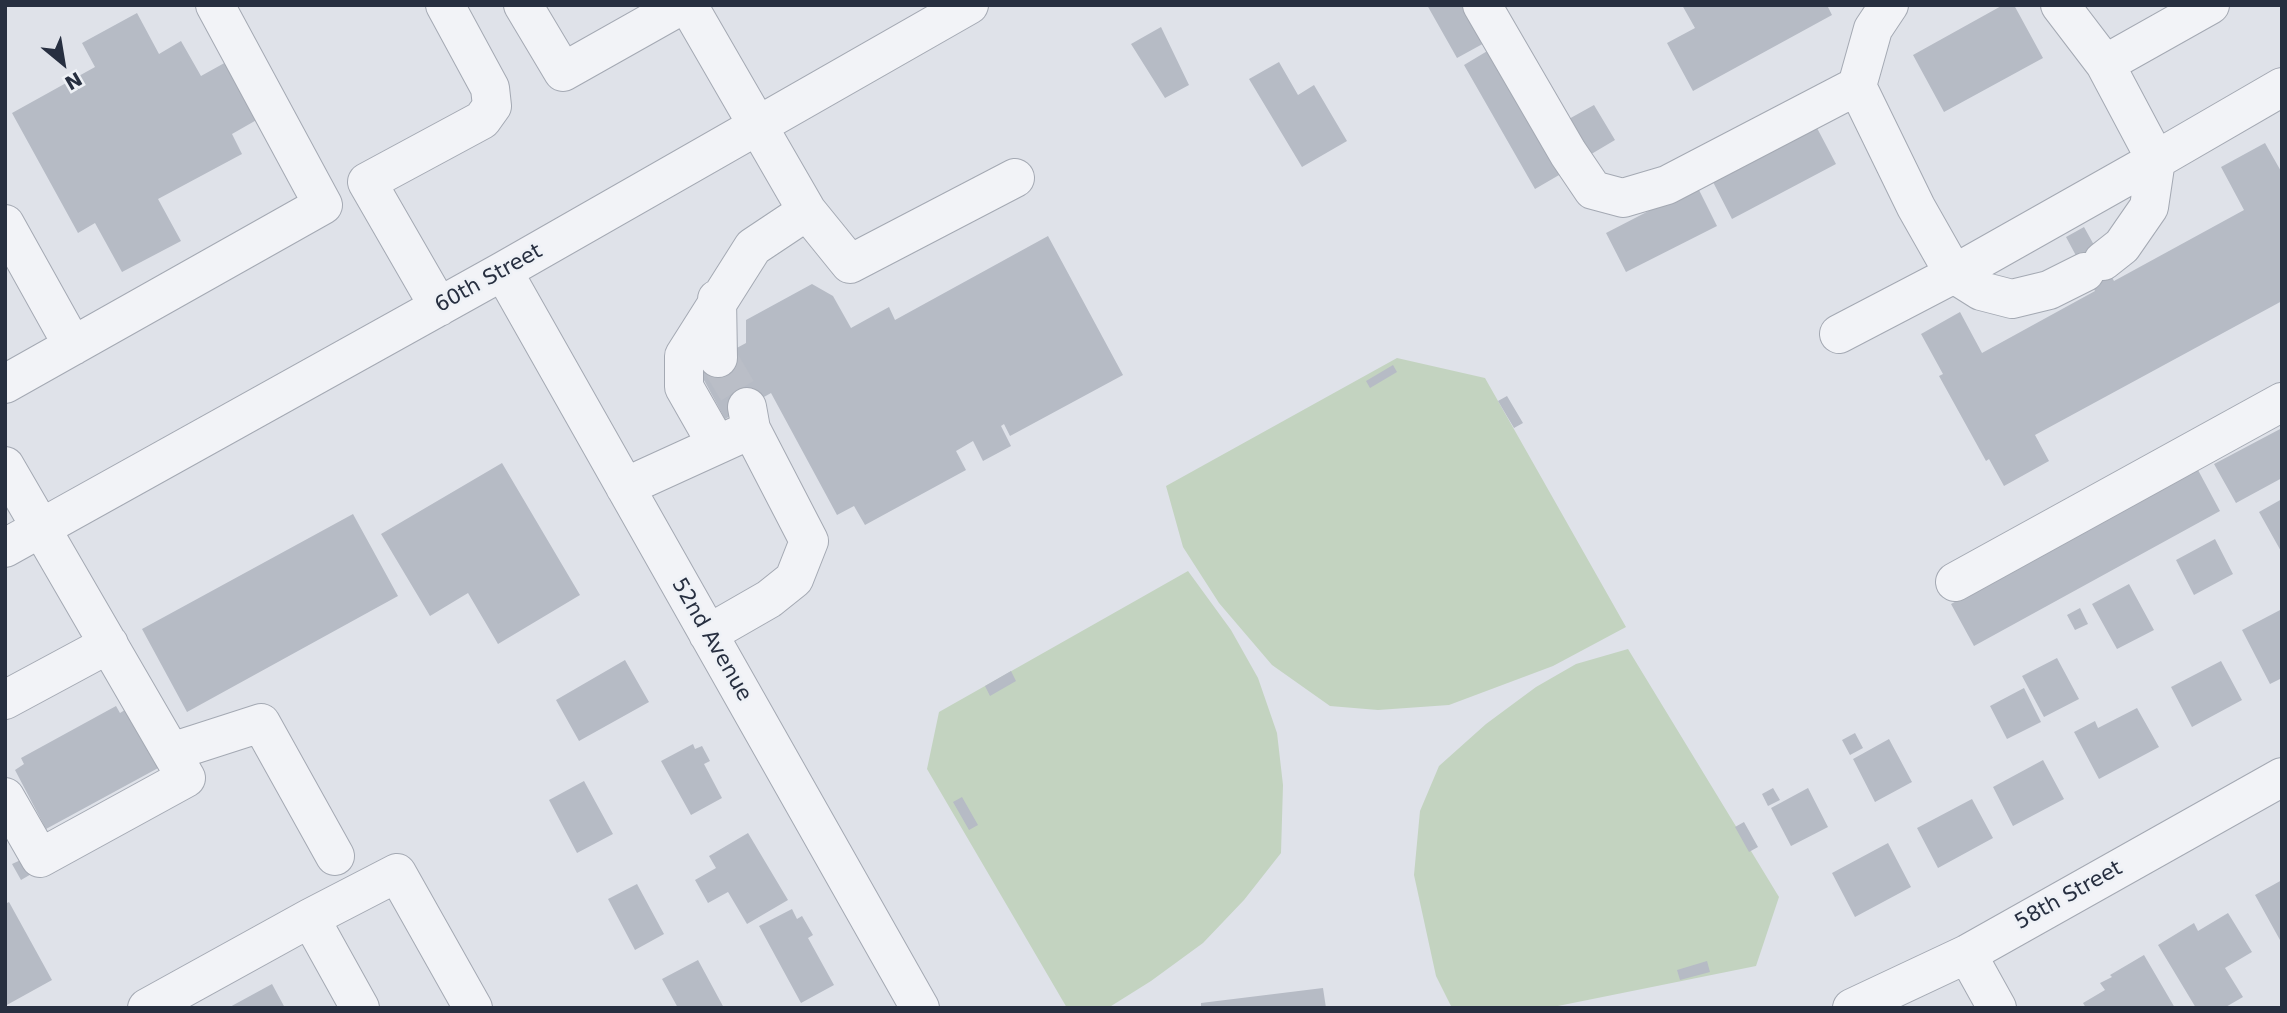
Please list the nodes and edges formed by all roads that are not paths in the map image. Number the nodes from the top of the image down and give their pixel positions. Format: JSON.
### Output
{"nodes":[{"id":1,"x":215,"y":5,"type":"edge"},
{"id":2,"x":445,"y":5,"type":"edge"},
{"id":3,"x":523,"y":5,"type":"edge"},
{"id":4,"x":682,"y":5,"type":"edge"},
{"id":5,"x":688,"y":5,"type":"edge"},
{"id":6,"x":1482,"y":5,"type":"edge"},
{"id":7,"x":1889,"y":5,"type":"edge"},
{"id":8,"x":2060,"y":5,"type":"edge"},
{"id":9,"x":2210,"y":5,"type":"edge"},
{"id":10,"x":953,"y":9,"type":"edge"},
{"id":11,"x":2105,"y":64,"type":"junction"},
{"id":12,"x":1857,"y":86,"type":"junction"},
{"id":13,"x":2282,"y":87,"type":"edge"},
{"id":14,"x":756,"y":127,"type":"junction"},
{"id":15,"x":2156,"y":160,"type":"junction"},
{"id":16,"x":1015,"y":178,"type":"dead end"},
{"id":17,"x":367,"y":182,"type":"junction"},
{"id":18,"x":323,"y":205,"type":"junction"},
{"id":19,"x":807,"y":211,"type":"junction"},
{"id":20,"x":5,"y":224,"type":"edge"},
{"id":21,"x":503,"y":271,"type":"junction"},
{"id":22,"x":1954,"y":274,"type":"junction"},
{"id":23,"x":717,"y":299,"type":"junction"},
{"id":24,"x":439,"y":307,"type":"junction"},
{"id":25,"x":1839,"y":334,"type":"dead end"},
{"id":26,"x":72,"y":346,"type":"junction"},
{"id":27,"x":718,"y":358,"type":"tunnel mouth"},
{"id":28,"x":5,"y":384,"type":"edge"},
{"id":29,"x":2282,"y":402,"type":"edge"},
{"id":30,"x":717,"y":445,"type":"junction"},
{"id":31,"x":5,"y":466,"type":"edge"},
{"id":32,"x":625,"y":486,"type":"junction"},
{"id":33,"x":42,"y":528,"type":"junction"},
{"id":34,"x":5,"y":548,"type":"edge"},
{"id":35,"x":1955,"y":582,"type":"dead end"},
{"id":36,"x":708,"y":634,"type":"junction"},
{"id":37,"x":109,"y":644,"type":"junction"},
{"id":38,"x":5,"y":700,"type":"edge"},
{"id":39,"x":170,"y":751,"type":"junction"},
{"id":40,"x":2282,"y":777,"type":"edge"},
{"id":41,"x":5,"y":797,"type":"edge"},
{"id":42,"x":335,"y":856,"type":"dead end"},
{"id":43,"x":310,"y":918,"type":"junction"},
{"id":44,"x":1967,"y":954,"type":"junction"},
{"id":45,"x":147,"y":1008,"type":"edge"},
{"id":46,"x":360,"y":1008,"type":"edge"},
{"id":47,"x":473,"y":1008,"type":"edge"},
{"id":48,"x":920,"y":1008,"type":"edge"},
{"id":49,"x":1852,"y":1008,"type":"edge"},
{"id":50,"x":1997,"y":1008,"type":"edge"}],
"edges":[{"from":1,"to":18,"type":"street"},
{"from":2,"to":17,"type":"street"},
{"from":3,"to":4,"type":"street"},
{"from":5,"to":14,"type":"street"},
{"from":6,"to":12,"type":"street"},
{"from":7,"to":12,"type":"street"},
{"from":8,"to":11,"type":"street"},
{"from":9,"to":11,"type":"street"},
{"from":10,"to":14,"type":"street","name":"60th Street"},
{"from":11,"to":15,"type":"street"},
{"from":12,"to":22,"type":"street"},
{"from":13,"to":15,"type":"street"},
{"from":14,"to":19,"type":"street"},
{"from":14,"to":21,"type":"street","name":"60th Street"},
{"from":15,"to":22,"type":"street"},
{"from":15,"to":22,"type":"street"},
{"from":16,"to":19,"type":"street"},
{"from":17,"to":18,"type":"street"},
{"from":17,"to":24,"type":"street"},
{"from":18,"to":26,"type":"street"},
{"from":19,"to":23,"type":"street"},
{"from":20,"to":26,"type":"street"},
{"from":21,"to":24,"type":"street","name":"60th Street"},
{"from":21,"to":32,"type":"street","name":"52nd Avenue"},
{"from":22,"to":25,"type":"street"},
{"from":23,"to":27,"type":"street"},
{"from":23,"to":30,"type":"street"},
{"from":24,"to":33,"type":"street","name":"60th Street"},
{"from":26,"to":28,"type":"street"},
{"from":29,"to":35,"type":"street"},
{"from":30,"to":32,"type":"street"},
{"from":30,"to":36,"type":"street"},
{"from":31,"to":33,"type":"street"},
{"from":32,"to":36,"type":"street","name":"52nd Avenue"},
{"from":33,"to":34,"type":"street","name":"60th Street"},
{"from":33,"to":37,"type":"street"},
{"from":36,"to":48,"type":"street","name":"52nd Avenue"},
{"from":37,"to":38,"type":"street"},
{"from":37,"to":39,"type":"street"},
{"from":39,"to":41,"type":"street"},
{"from":39,"to":42,"type":"street"},
{"from":40,"to":44,"type":"street","name":"58th Street"},
{"from":43,"to":45,"type":"street"},
{"from":43,"to":46,"type":"street"},
{"from":43,"to":47,"type":"street"},
{"from":44,"to":49,"type":"street","name":"58th Street"},
{"from":44,"to":50,"type":"street"}]}
